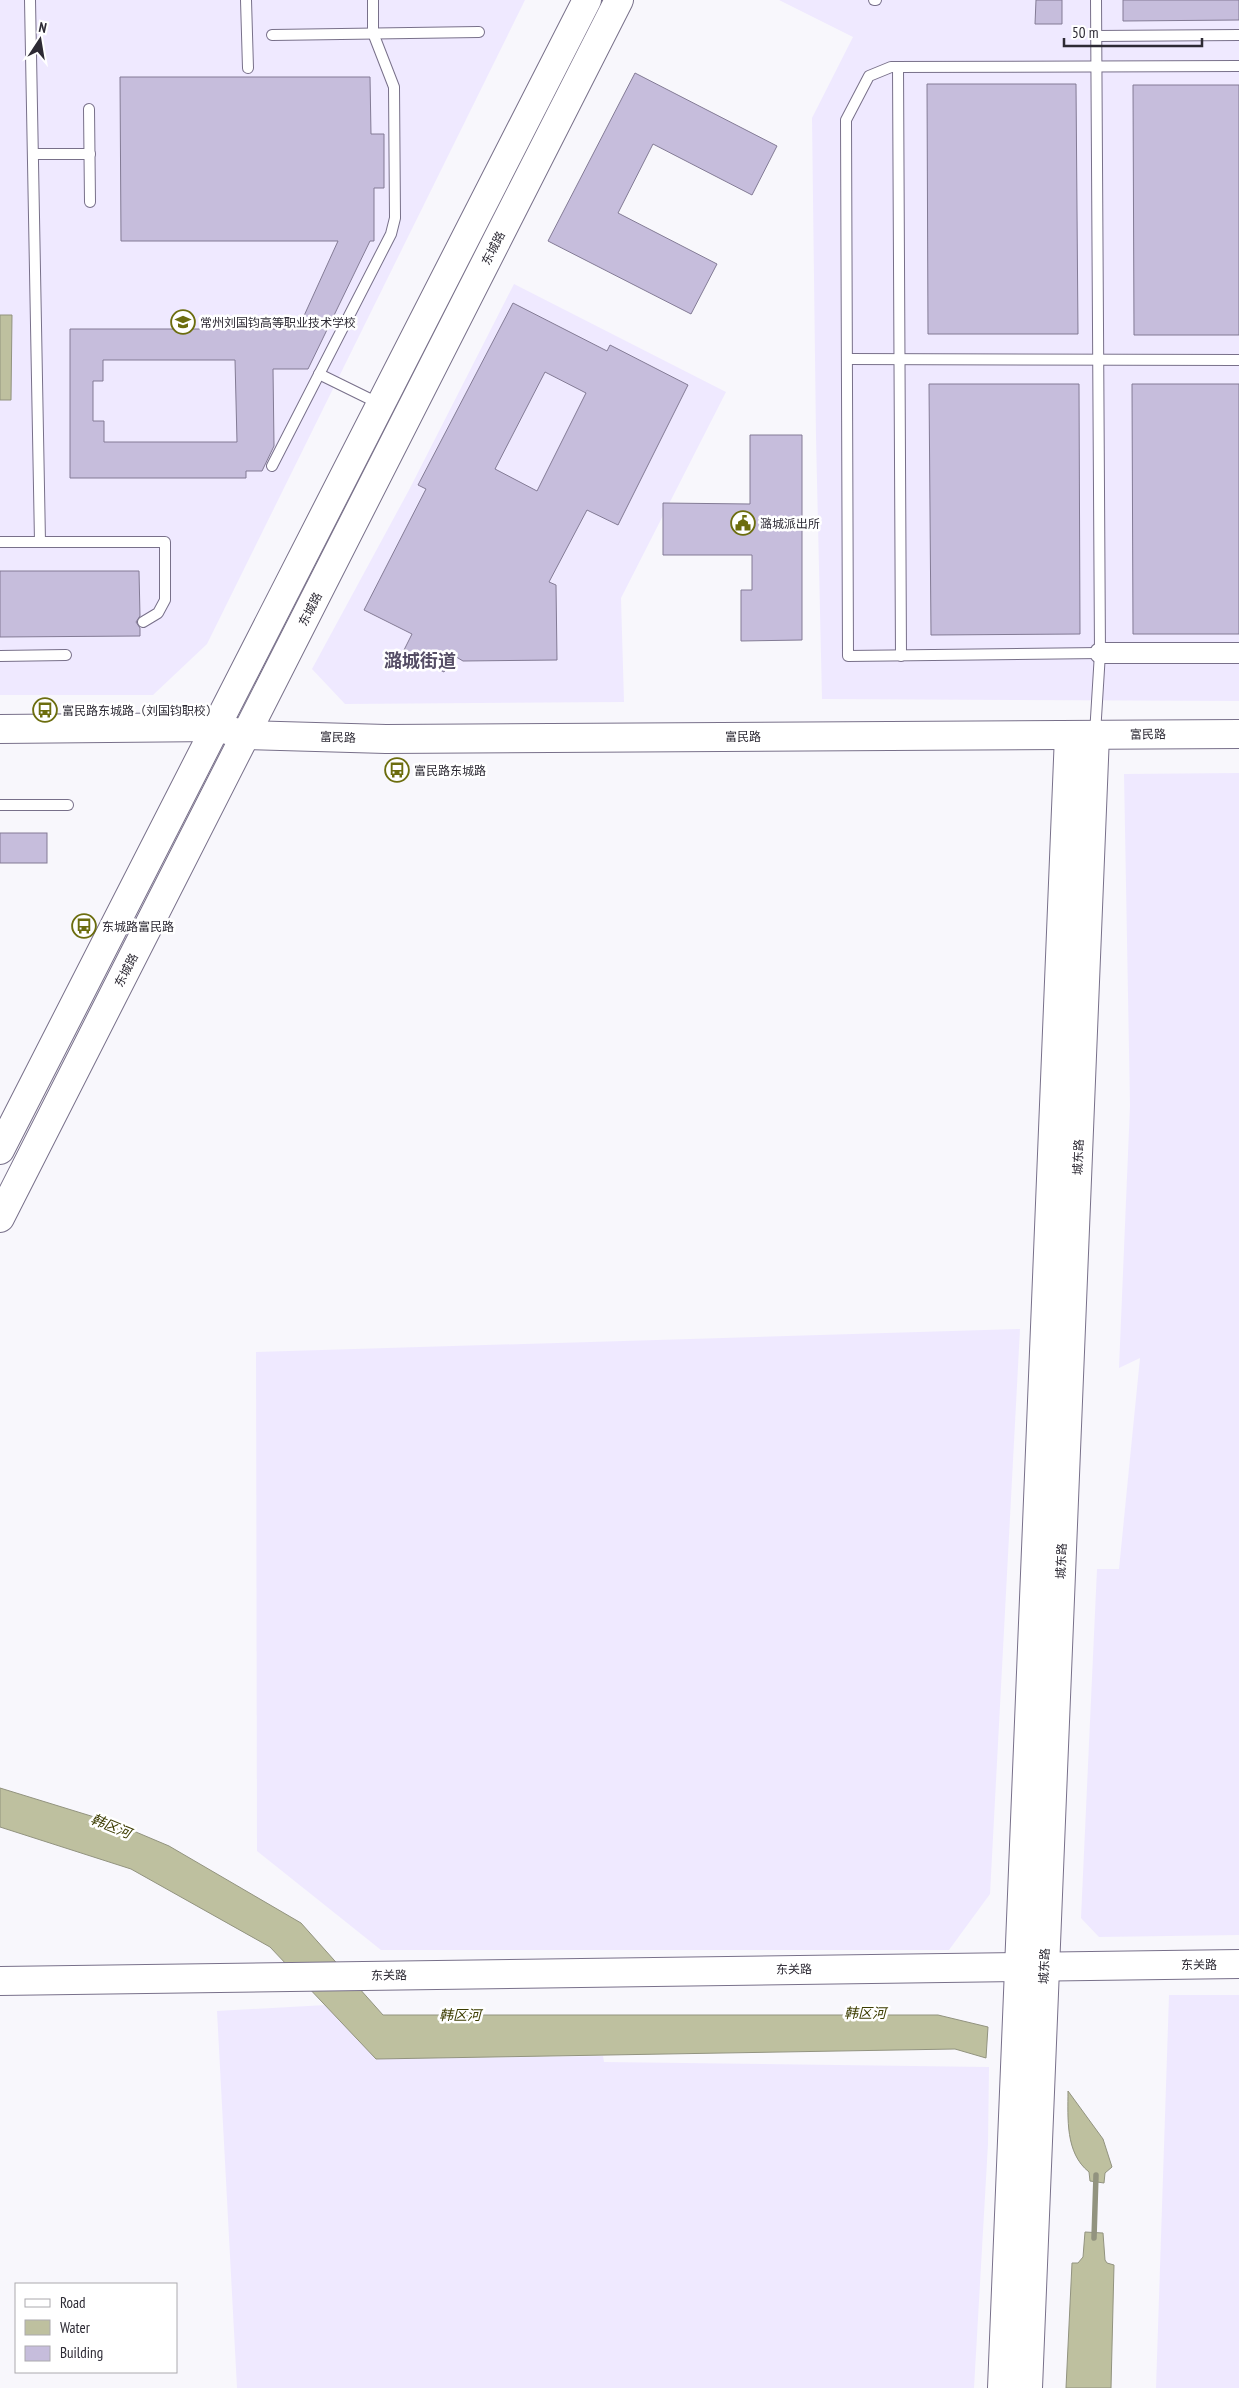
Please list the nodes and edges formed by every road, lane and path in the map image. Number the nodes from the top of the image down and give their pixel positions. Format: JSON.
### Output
{"nodes":[{"id":1,"x":30,"y":0,"type":"edge"},
{"id":2,"x":246,"y":0,"type":"edge"},
{"id":3,"x":373,"y":0,"type":"edge"},
{"id":4,"x":619,"y":0,"type":"edge"},
{"id":5,"x":1096,"y":0,"type":"edge"},
{"id":6,"x":583,"y":1,"type":"edge"},
{"id":7,"x":479,"y":32,"type":"dead end"},
{"id":8,"x":373,"y":33,"type":"junction"},
{"id":9,"x":272,"y":35,"type":"dead end"},
{"id":10,"x":1239,"y":35,"type":"edge"},
{"id":11,"x":1096,"y":36,"type":"junction"},
{"id":12,"x":1096,"y":66,"type":"junction"},
{"id":13,"x":1239,"y":66,"type":"edge"},
{"id":14,"x":898,"y":67,"type":"junction"},
{"id":15,"x":248,"y":68,"type":"dead end"},
{"id":16,"x":89,"y":109,"type":"dead end"},
{"id":17,"x":33,"y":154,"type":"junction"},
{"id":18,"x":90,"y":154,"type":"junction"},
{"id":19,"x":90,"y":202,"type":"dead end"},
{"id":20,"x":847,"y":359,"type":"junction"},
{"id":21,"x":900,"y":359,"type":"junction"},
{"id":22,"x":1098,"y":360,"type":"junction"},
{"id":23,"x":1239,"y":360,"type":"edge"},
{"id":24,"x":319,"y":374,"type":"junction"},
{"id":25,"x":381,"y":404,"type":"junction"},
{"id":26,"x":272,"y":466,"type":"dead end"},
{"id":27,"x":0,"y":542,"type":"edge"},
{"id":28,"x":40,"y":542,"type":"junction"},
{"id":29,"x":143,"y":622,"type":"dead end"},
{"id":30,"x":1100,"y":653,"type":"junction"},
{"id":31,"x":1239,"y":653,"type":"edge"},
{"id":32,"x":66,"y":655,"type":"dead end"},
{"id":33,"x":0,"y":656,"type":"edge"},
{"id":34,"x":901,"y":656,"type":"junction"},
{"id":35,"x":0,"y":729,"type":"edge"},
{"id":36,"x":1239,"y":734,"type":"edge"},
{"id":37,"x":212,"y":735,"type":"junction"},
{"id":38,"x":246,"y":735,"type":"junction"},
{"id":39,"x":1082,"y":735,"type":"junction"},
{"id":40,"x":0,"y":745,"type":"edge"},
{"id":41,"x":0,"y":805,"type":"edge"},
{"id":42,"x":68,"y":805,"type":"dead end"},
{"id":43,"x":0,"y":1150,"type":"edge"},
{"id":44,"x":0,"y":1218,"type":"edge"},
{"id":45,"x":1239,"y":1964,"type":"edge"},
{"id":46,"x":1033,"y":1966,"type":"junction"},
{"id":47,"x":0,"y":1981,"type":"edge"},
{"id":48,"x":1002,"y":2388,"type":"edge"},
{"id":49,"x":1028,"y":2388,"type":"edge"}],
"edges":[{"from":1,"to":17,"type":"lane"},
{"from":2,"to":15,"type":"lane"},
{"from":3,"to":8,"type":"lane"},
{"from":4,"to":38,"type":"street","name":"东城路"},
{"from":5,"to":11,"type":"lane"},
{"from":6,"to":25,"type":"street"},
{"from":7,"to":8,"type":"lane"},
{"from":8,"to":9,"type":"lane"},
{"from":8,"to":24,"type":"lane"},
{"from":10,"to":11,"type":"lane"},
{"from":11,"to":12,"type":"lane"},
{"from":12,"to":13,"type":"lane"},
{"from":12,"to":14,"type":"lane"},
{"from":12,"to":22,"type":"lane"},
{"from":14,"to":20,"type":"lane"},
{"from":14,"to":21,"type":"lane"},
{"from":16,"to":18,"type":"lane"},
{"from":17,"to":18,"type":"lane"},
{"from":17,"to":28,"type":"lane"},
{"from":18,"to":19,"type":"lane"},
{"from":20,"to":21,"type":"lane"},
{"from":20,"to":34,"type":"lane"},
{"from":21,"to":22,"type":"lane"},
{"from":21,"to":34,"type":"lane"},
{"from":22,"to":23,"type":"lane"},
{"from":22,"to":30,"type":"lane"},
{"from":24,"to":25,"type":"lane"},
{"from":24,"to":26,"type":"lane"},
{"from":25,"to":37,"type":"street"},
{"from":27,"to":28,"type":"lane"},
{"from":28,"to":29,"type":"lane"},
{"from":30,"to":31,"type":"street"},
{"from":30,"to":34,"type":"lane"},
{"from":30,"to":39,"type":"lane"},
{"from":32,"to":33,"type":"lane"},
{"from":35,"to":37,"type":"street","name":"富民路"},
{"from":36,"to":39,"type":"street","name":"富民路"},
{"from":37,"to":38,"type":"street","name":"富民路"},
{"from":37,"to":40,"type":"street","name":"富民路"},
{"from":37,"to":43,"type":"street"},
{"from":38,"to":39,"type":"street","name":"富民路"},
{"from":38,"to":44,"type":"street","name":"东城路"},
{"from":39,"to":46,"type":"street","name":"城东路"},
{"from":41,"to":42,"type":"lane"},
{"from":45,"to":46,"type":"street","name":"东关路"},
{"from":46,"to":47,"type":"street","name":"东关路"},
{"from":46,"to":48,"type":"street","name":"城东路"},
{"from":46,"to":49,"type":"street","name":"城东路"}]}
